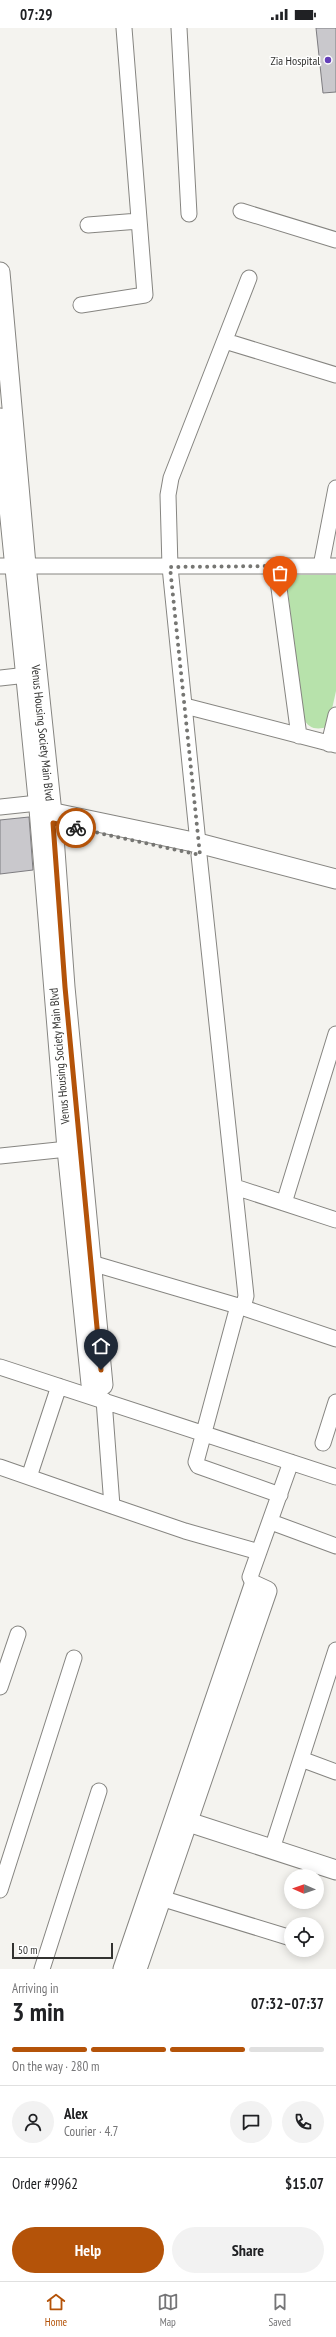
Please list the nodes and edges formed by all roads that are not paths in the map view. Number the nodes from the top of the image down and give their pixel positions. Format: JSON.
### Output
{"nodes":[{"id":1,"x":124,"y":28,"type":"edge"},
{"id":2,"x":179,"y":28,"type":"edge"},
{"id":3,"x":241,"y":211,"type":"dead end"},
{"id":4,"x":189,"y":214,"type":"dead end"},
{"id":5,"x":139,"y":221,"type":"junction"},
{"id":6,"x":88,"y":225,"type":"dead end"},
{"id":7,"x":336,"y":240,"type":"edge"},
{"id":8,"x":0,"y":272,"type":"edge"},
{"id":9,"x":250,"y":278,"type":"dead end"},
{"id":10,"x":81,"y":305,"type":"dead end"},
{"id":11,"x":225,"y":341,"type":"junction"},
{"id":12,"x":4,"y":349,"type":"edge"},
{"id":13,"x":336,"y":375,"type":"edge"},
{"id":14,"x":0,"y":418,"type":"edge"},
{"id":15,"x":336,"y":488,"type":"edge"},
{"id":16,"x":13,"y":565,"type":"edge"},
{"id":17,"x":276,"y":566,"type":"junction"},
{"id":18,"x":321,"y":566,"type":"junction"},
{"id":19,"x":336,"y":566,"type":"edge"},
{"id":20,"x":170,"y":567,"type":"junction"},
{"id":21,"x":32,"y":675,"type":"junction"},
{"id":22,"x":0,"y":678,"type":"edge"},
{"id":23,"x":185,"y":706,"type":"junction"},
{"id":24,"x":336,"y":714,"type":"edge"},
{"id":25,"x":299,"y":736,"type":"junction"},
{"id":26,"x":332,"y":745,"type":"edge"},
{"id":27,"x":0,"y":807,"type":"edge"},
{"id":28,"x":44,"y":814,"type":"junction"},
{"id":29,"x":199,"y":849,"type":"junction"},
{"id":30,"x":336,"y":879,"type":"edge"},
{"id":31,"x":336,"y":890,"type":"edge"},
{"id":32,"x":336,"y":1034,"type":"edge"},
{"id":33,"x":73,"y":1148,"type":"junction"},
{"id":34,"x":0,"y":1156,"type":"edge"},
{"id":35,"x":235,"y":1187,"type":"junction"},
{"id":36,"x":284,"y":1203,"type":"junction"},
{"id":37,"x":336,"y":1220,"type":"edge"},
{"id":38,"x":84,"y":1260,"type":"junction"},
{"id":39,"x":241,"y":1307,"type":"junction"},
{"id":40,"x":336,"y":1339,"type":"edge"},
{"id":41,"x":0,"y":1369,"type":"edge"},
{"id":42,"x":59,"y":1386,"type":"junction"},
{"id":43,"x":99,"y":1389,"type":"junction"},
{"id":44,"x":336,"y":1402,"type":"edge"},
{"id":45,"x":202,"y":1434,"type":"junction"},
{"id":46,"x":323,"y":1443,"type":"dead end"},
{"id":47,"x":291,"y":1462,"type":"junction"},
{"id":48,"x":0,"y":1467,"type":"edge"},
{"id":49,"x":29,"y":1477,"type":"junction"},
{"id":50,"x":336,"y":1477,"type":"edge"},
{"id":51,"x":280,"y":1495,"type":"junction"},
{"id":52,"x":112,"y":1506,"type":"junction"},
{"id":53,"x":271,"y":1522,"type":"junction"},
{"id":54,"x":336,"y":1546,"type":"edge"},
{"id":55,"x":259,"y":1552,"type":"junction"},
{"id":56,"x":254,"y":1585,"type":"joint"},
{"id":57,"x":18,"y":1634,"type":"dead end"},
{"id":58,"x":336,"y":1650,"type":"edge"},
{"id":59,"x":74,"y":1658,"type":"dead end"},
{"id":60,"x":0,"y":1687,"type":"edge"},
{"id":61,"x":331,"y":1689,"type":"edge"},
{"id":62,"x":302,"y":1759,"type":"junction"},
{"id":63,"x":336,"y":1772,"type":"edge"},
{"id":64,"x":99,"y":1791,"type":"dead end"},
{"id":65,"x":182,"y":1820,"type":"junction"},
{"id":66,"x":272,"y":1849,"type":"junction"},
{"id":67,"x":336,"y":1870,"type":"edge"},
{"id":68,"x":0,"y":1890,"type":"edge"},
{"id":69,"x":155,"y":1896,"type":"junction"},
{"id":70,"x":284,"y":1936,"type":"edge"},
{"id":71,"x":42,"y":1969,"type":"edge"},
{"id":72,"x":123,"y":1969,"type":"edge"},
{"id":73,"x":137,"y":1969,"type":"edge"}],
"edges":[{"from":1,"to":5,"type":"street"},
{"from":2,"to":4,"type":"street"},
{"from":3,"to":7,"type":"street"},
{"from":5,"to":6,"type":"street"},
{"from":5,"to":10,"type":"street"},
{"from":8,"to":12,"type":"street","name":"Venus Housing Society Main Blvd"},
{"from":9,"to":11,"type":"street"},
{"from":11,"to":13,"type":"street"},
{"from":11,"to":20,"type":"street"},
{"from":12,"to":16,"type":"street","name":"Venus Housing Society Main Blvd"},
{"from":14,"to":16,"type":"street","name":"Venus Housing Society Main Blvd"},
{"from":15,"to":18,"type":"street"},
{"from":16,"to":20,"type":"street"},
{"from":16,"to":21,"type":"street","name":"Venus Housing Society Main Blvd"},
{"from":17,"to":18,"type":"street"},
{"from":17,"to":20,"type":"street"},
{"from":17,"to":25,"type":"street"},
{"from":18,"to":19,"type":"street"},
{"from":20,"to":23,"type":"street"},
{"from":21,"to":22,"type":"street"},
{"from":21,"to":28,"type":"street","name":"Venus Housing Society Main Blvd"},
{"from":23,"to":25,"type":"street"},
{"from":23,"to":29,"type":"street"},
{"from":24,"to":26,"type":"street"},
{"from":25,"to":26,"type":"street"},
{"from":27,"to":28,"type":"street"},
{"from":28,"to":29,"type":"street"},
{"from":28,"to":33,"type":"street","name":"Venus Housing Society Main Blvd"},
{"from":29,"to":30,"type":"street"},
{"from":29,"to":31,"type":"street"},
{"from":29,"to":35,"type":"street"},
{"from":32,"to":36,"type":"street"},
{"from":33,"to":34,"type":"street"},
{"from":33,"to":38,"type":"street","name":"Venus Housing Society Main Blvd"},
{"from":35,"to":36,"type":"street"},
{"from":35,"to":39,"type":"street"},
{"from":36,"to":37,"type":"street"},
{"from":38,"to":39,"type":"street"},
{"from":38,"to":43,"type":"street","name":"Venus Housing Society Main Blvd"},
{"from":39,"to":40,"type":"street"},
{"from":39,"to":45,"type":"street"},
{"from":41,"to":42,"type":"street"},
{"from":42,"to":43,"type":"street"},
{"from":42,"to":49,"type":"street"},
{"from":43,"to":45,"type":"street"},
{"from":43,"to":52,"type":"street"},
{"from":44,"to":46,"type":"street"},
{"from":45,"to":47,"type":"street"},
{"from":45,"to":51,"type":"street"},
{"from":47,"to":50,"type":"street"},
{"from":47,"to":51,"type":"street"},
{"from":48,"to":49,"type":"street"},
{"from":49,"to":52,"type":"street"},
{"from":51,"to":53,"type":"street"},
{"from":52,"to":55,"type":"street"},
{"from":53,"to":54,"type":"street"},
{"from":53,"to":55,"type":"street"},
{"from":55,"to":56,"type":"street"},
{"from":56,"to":65,"type":"street"},
{"from":57,"to":60,"type":"street"},
{"from":58,"to":61,"type":"street"},
{"from":59,"to":68,"type":"street"},
{"from":61,"to":62,"type":"street"},
{"from":62,"to":63,"type":"street"},
{"from":62,"to":66,"type":"street"},
{"from":64,"to":71,"type":"street"},
{"from":65,"to":66,"type":"street"},
{"from":65,"to":69,"type":"street"},
{"from":66,"to":67,"type":"street"},
{"from":69,"to":70,"type":"street"},
{"from":69,"to":72,"type":"street"},
{"from":69,"to":73,"type":"street"}]}
